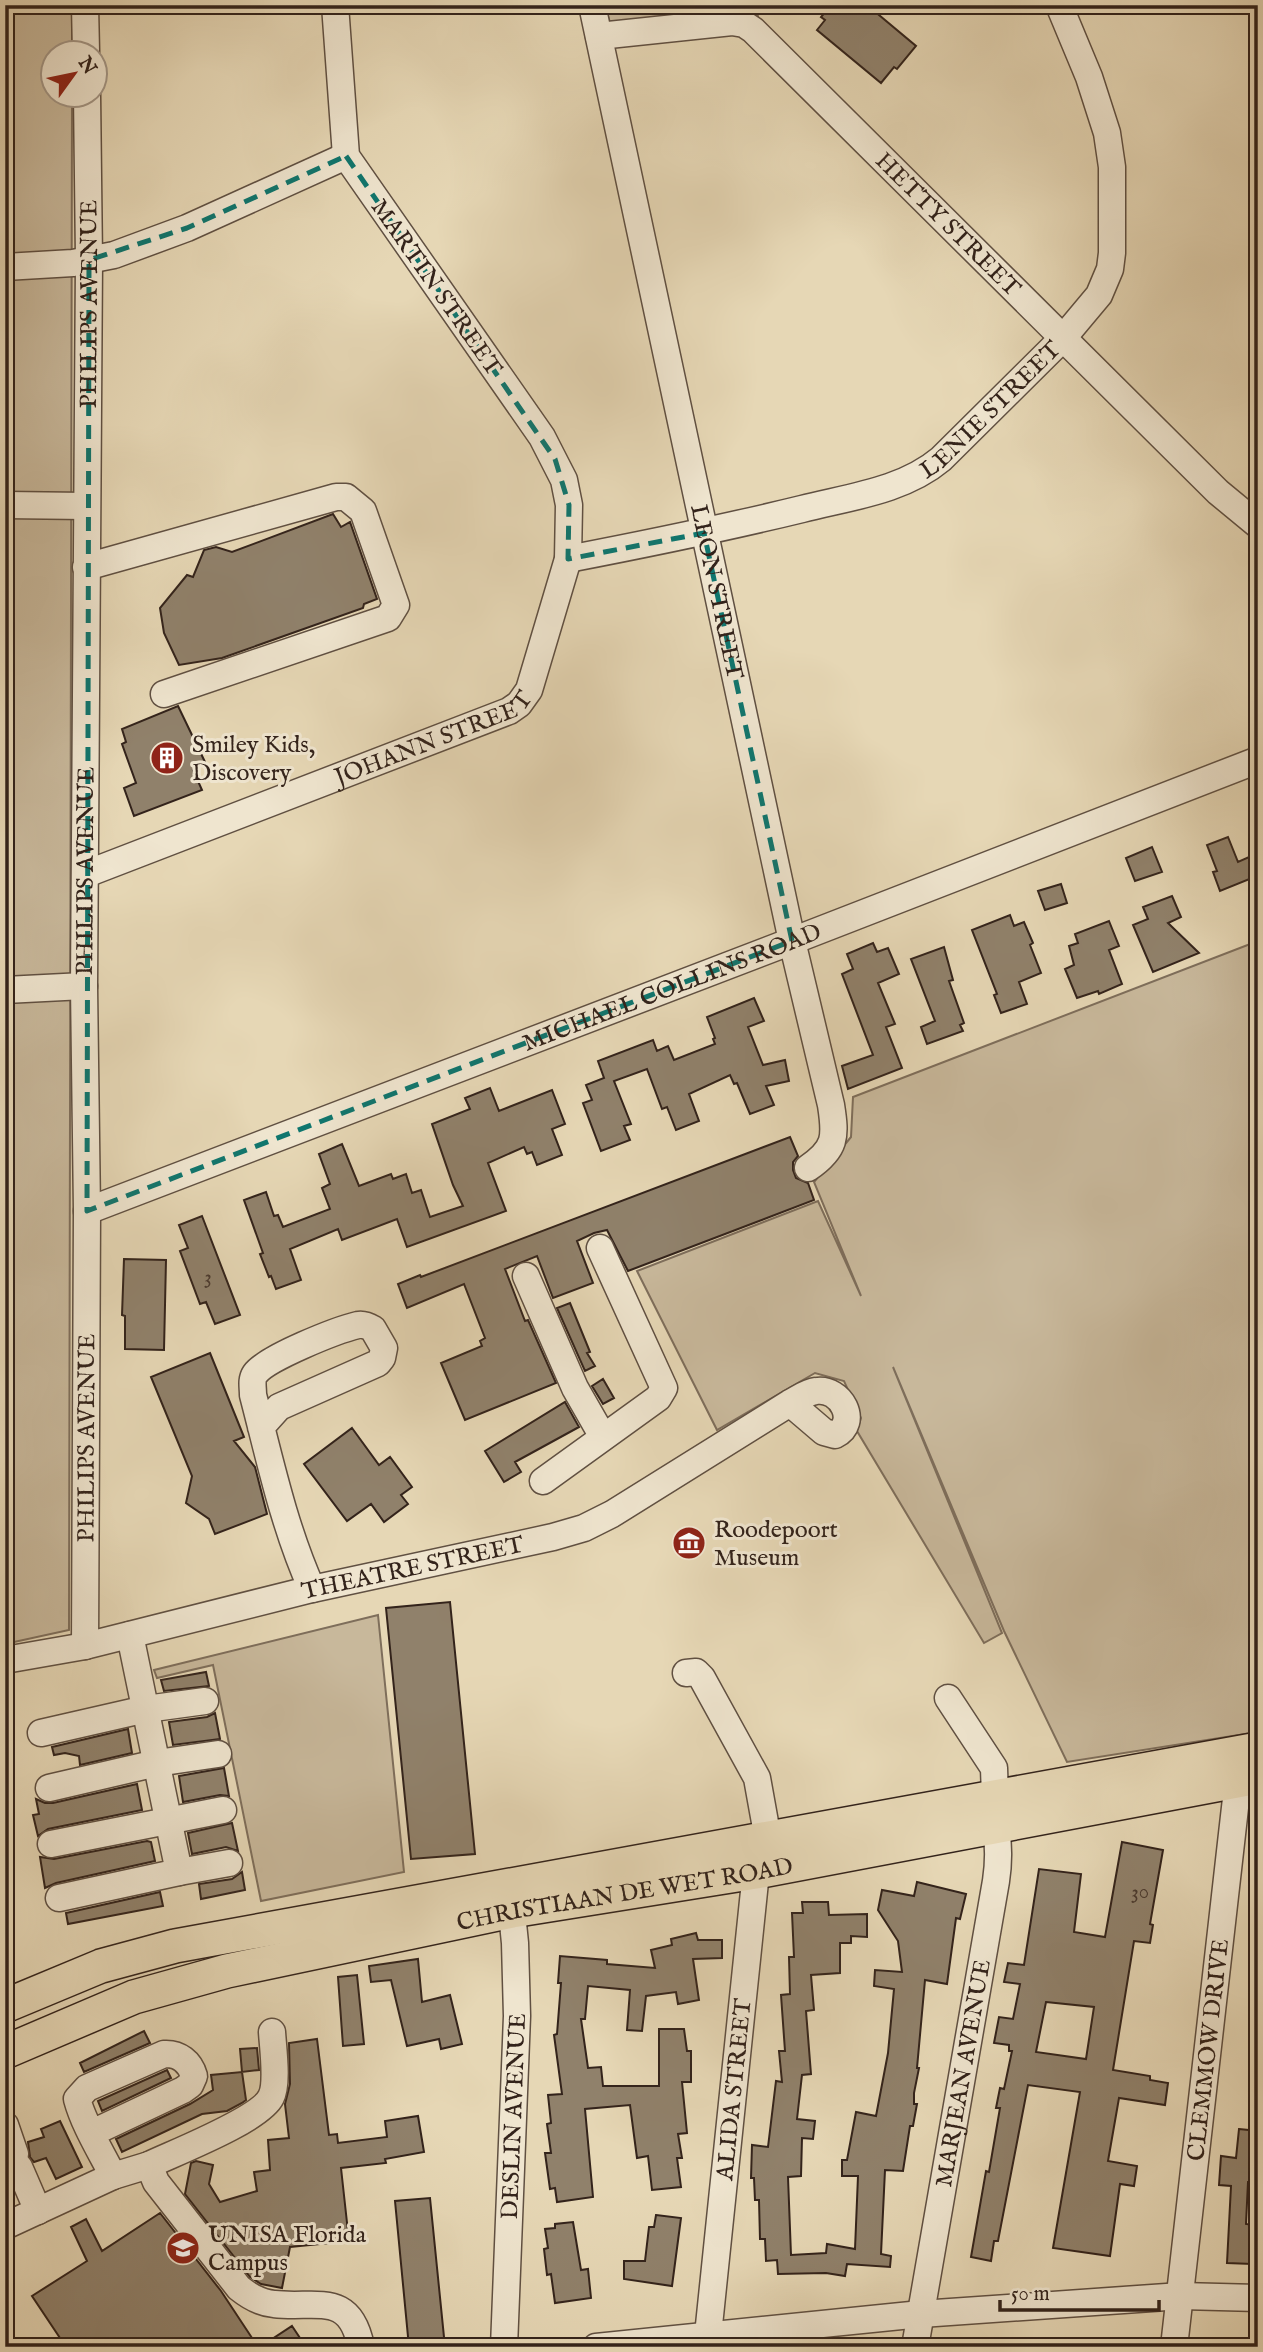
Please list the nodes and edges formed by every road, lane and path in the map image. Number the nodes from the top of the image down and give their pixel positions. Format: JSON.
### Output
{"nodes":[{"id":1,"x":85,"y":5,"type":"edge"},
{"id":2,"x":335,"y":5,"type":"edge"},
{"id":3,"x":592,"y":5,"type":"edge"},
{"id":4,"x":1059,"y":5,"type":"edge"},
{"id":5,"x":599,"y":36,"type":"junction"},
{"id":6,"x":86,"y":38,"type":"edge"},
{"id":7,"x":87,"y":108,"type":"edge"},
{"id":8,"x":346,"y":156,"type":"junction"},
{"id":9,"x":89,"y":260,"type":"junction"},
{"id":10,"x":5,"y":267,"type":"edge"},
{"id":11,"x":1063,"y":338,"type":"junction"},
{"id":12,"x":5,"y":505,"type":"edge"},
{"id":13,"x":86,"y":506,"type":"junction"},
{"id":14,"x":1258,"y":525,"type":"edge"},
{"id":15,"x":704,"y":533,"type":"junction"},
{"id":16,"x":568,"y":559,"type":"junction"},
{"id":17,"x":86,"y":567,"type":"junction"},
{"id":18,"x":164,"y":694,"type":"dead end"},
{"id":19,"x":1258,"y":760,"type":"edge"},
{"id":20,"x":86,"y":874,"type":"junction"},
{"id":21,"x":792,"y":942,"type":"junction"},
{"id":22,"x":84,"y":986,"type":"junction"},
{"id":23,"x":5,"y":990,"type":"edge"},
{"id":24,"x":808,"y":1168,"type":"dead end"},
{"id":25,"x":87,"y":1211,"type":"junction"},
{"id":26,"x":600,"y":1248,"type":"dead end"},
{"id":27,"x":526,"y":1276,"type":"dead end"},
{"id":28,"x":790,"y":1403,"type":"dead end"},
{"id":29,"x":261,"y":1427,"type":"junction"},
{"id":30,"x":603,"y":1437,"type":"junction"},
{"id":31,"x":543,"y":1481,"type":"dead end"},
{"id":32,"x":312,"y":1589,"type":"junction"},
{"id":33,"x":130,"y":1635,"type":"junction"},
{"id":34,"x":85,"y":1646,"type":"junction"},
{"id":35,"x":5,"y":1660,"type":"edge"},
{"id":36,"x":685,"y":1674,"type":"dead end"},
{"id":37,"x":948,"y":1698,"type":"dead end"},
{"id":38,"x":205,"y":1701,"type":"dead end"},
{"id":39,"x":146,"y":1709,"type":"junction"},
{"id":40,"x":41,"y":1733,"type":"dead end"},
{"id":41,"x":218,"y":1754,"type":"dead end"},
{"id":42,"x":156,"y":1763,"type":"junction"},
{"id":43,"x":1248,"y":1765,"type":"edge"},
{"id":44,"x":49,"y":1788,"type":"dead end"},
{"id":45,"x":994,"y":1808,"type":"junction"},
{"id":46,"x":223,"y":1810,"type":"dead end"},
{"id":47,"x":168,"y":1819,"type":"junction"},
{"id":48,"x":51,"y":1844,"type":"dead end"},
{"id":49,"x":758,"y":1851,"type":"junction"},
{"id":50,"x":229,"y":1863,"type":"dead end"},
{"id":51,"x":179,"y":1872,"type":"junction"},
{"id":52,"x":59,"y":1898,"type":"dead end"},
{"id":53,"x":510,"y":1898,"type":"junction"},
{"id":54,"x":5,"y":2006,"type":"edge"},
{"id":55,"x":272,"y":2032,"type":"dead end"},
{"id":56,"x":5,"y":2052,"type":"edge"},
{"id":57,"x":5,"y":2125,"type":"edge"},
{"id":58,"x":92,"y":2133,"type":"dead end"},
{"id":59,"x":149,"y":2165,"type":"junction"},
{"id":60,"x":113,"y":2176,"type":"junction"},
{"id":61,"x":38,"y":2211,"type":"junction"},
{"id":62,"x":5,"y":2226,"type":"edge"},
{"id":63,"x":1181,"y":2296,"type":"junction"},
{"id":64,"x":1258,"y":2298,"type":"edge"},
{"id":65,"x":921,"y":2314,"type":"junction"},
{"id":66,"x":708,"y":2335,"type":"junction"},
{"id":67,"x":361,"y":2347,"type":"edge"},
{"id":68,"x":504,"y":2347,"type":"edge"},
{"id":69,"x":596,"y":2347,"type":"edge"},
{"id":70,"x":915,"y":2347,"type":"edge"},
{"id":71,"x":1174,"y":2347,"type":"edge"}],
"edges":[{"from":1,"to":6,"type":"street"},
{"from":2,"to":8,"type":"street"},
{"from":3,"to":5,"type":"street","name":"LEON STREET"},
{"from":4,"to":11,"type":"street","name":"LENIE STREET"},
{"from":5,"to":11,"type":"street","name":"HETTY STREET"},
{"from":5,"to":15,"type":"street","name":"LEON STREET"},
{"from":7,"to":9,"type":"street","name":"PHILIPS AVENUE"},
{"from":8,"to":9,"type":"street"},
{"from":8,"to":16,"type":"street","name":"MARTIN STREET"},
{"from":9,"to":10,"type":"street"},
{"from":9,"to":13,"type":"street","name":"PHILIPS AVENUE"},
{"from":11,"to":14,"type":"street","name":"HETTY STREET"},
{"from":11,"to":15,"type":"street","name":"LENIE STREET"},
{"from":12,"to":13,"type":"street"},
{"from":13,"to":17,"type":"street","name":"PHILIPS AVENUE"},
{"from":15,"to":16,"type":"street","name":"LENIE STREET"},
{"from":15,"to":21,"type":"street","name":"LEON STREET"},
{"from":16,"to":20,"type":"street","name":"JOHANN STREET"},
{"from":17,"to":18,"type":"street"},
{"from":17,"to":20,"type":"street","name":"PHILIPS AVENUE"},
{"from":19,"to":21,"type":"street","name":"MICHAEL COLLINS ROAD"},
{"from":20,"to":22,"type":"street","name":"PHILIPS AVENUE"},
{"from":21,"to":24,"type":"street","name":"LEON STREET"},
{"from":21,"to":25,"type":"street","name":"MICHAEL COLLINS ROAD"},
{"from":22,"to":23,"type":"street"},
{"from":22,"to":25,"type":"street","name":"PHILIPS AVENUE"},
{"from":25,"to":34,"type":"street","name":"PHILIPS AVENUE"},
{"from":26,"to":30,"type":"street"},
{"from":27,"to":30,"type":"street"},
{"from":28,"to":32,"type":"street","name":"THEATRE STREET"},
{"from":29,"to":29,"type":"street"},
{"from":29,"to":32,"type":"street"},
{"from":30,"to":31,"type":"street"},
{"from":32,"to":33,"type":"street","name":"THEATRE STREET"},
{"from":33,"to":34,"type":"street","name":"THEATRE STREET"},
{"from":33,"to":39,"type":"street"},
{"from":34,"to":35,"type":"street","name":"THEATRE STREET"},
{"from":36,"to":49,"type":"street","name":"ALIDA STREET"},
{"from":37,"to":45,"type":"street","name":"MARJEAN AVENUE"},
{"from":38,"to":39,"type":"street"},
{"from":39,"to":40,"type":"street"},
{"from":39,"to":42,"type":"street"},
{"from":41,"to":42,"type":"street"},
{"from":42,"to":44,"type":"street"},
{"from":42,"to":47,"type":"street"},
{"from":43,"to":45,"type":"main road","name":"CHRISTIAAN DE WET ROAD"},
{"from":43,"to":63,"type":"street","name":"CLEMMOW DRIVE"},
{"from":45,"to":49,"type":"main road","name":"CHRISTIAAN DE WET ROAD"},
{"from":45,"to":65,"type":"street","name":"MARJEAN AVENUE"},
{"from":46,"to":47,"type":"street"},
{"from":47,"to":48,"type":"street"},
{"from":47,"to":51,"type":"street"},
{"from":49,"to":53,"type":"main road","name":"CHRISTIAAN DE WET ROAD"},
{"from":49,"to":66,"type":"street","name":"ALIDA STREET"},
{"from":50,"to":51,"type":"street"},
{"from":51,"to":52,"type":"street"},
{"from":53,"to":54,"type":"main road","name":"CHRISTIAAN DE WET ROAD"},
{"from":53,"to":56,"type":"main road","name":"CHRISTIAAN DE WET ROAD"},
{"from":53,"to":68,"type":"street","name":"DESLIN AVENUE"},
{"from":55,"to":59,"type":"street"},
{"from":57,"to":61,"type":"street"},
{"from":58,"to":60,"type":"street"},
{"from":59,"to":60,"type":"street"},
{"from":59,"to":67,"type":"street"},
{"from":60,"to":61,"type":"street"},
{"from":61,"to":62,"type":"street"},
{"from":63,"to":64,"type":"street"},
{"from":63,"to":65,"type":"street"},
{"from":63,"to":71,"type":"street","name":"CLEMMOW DRIVE"},
{"from":65,"to":66,"type":"street"},
{"from":65,"to":70,"type":"street","name":"MARJEAN AVENUE"},
{"from":66,"to":69,"type":"street"}]}
